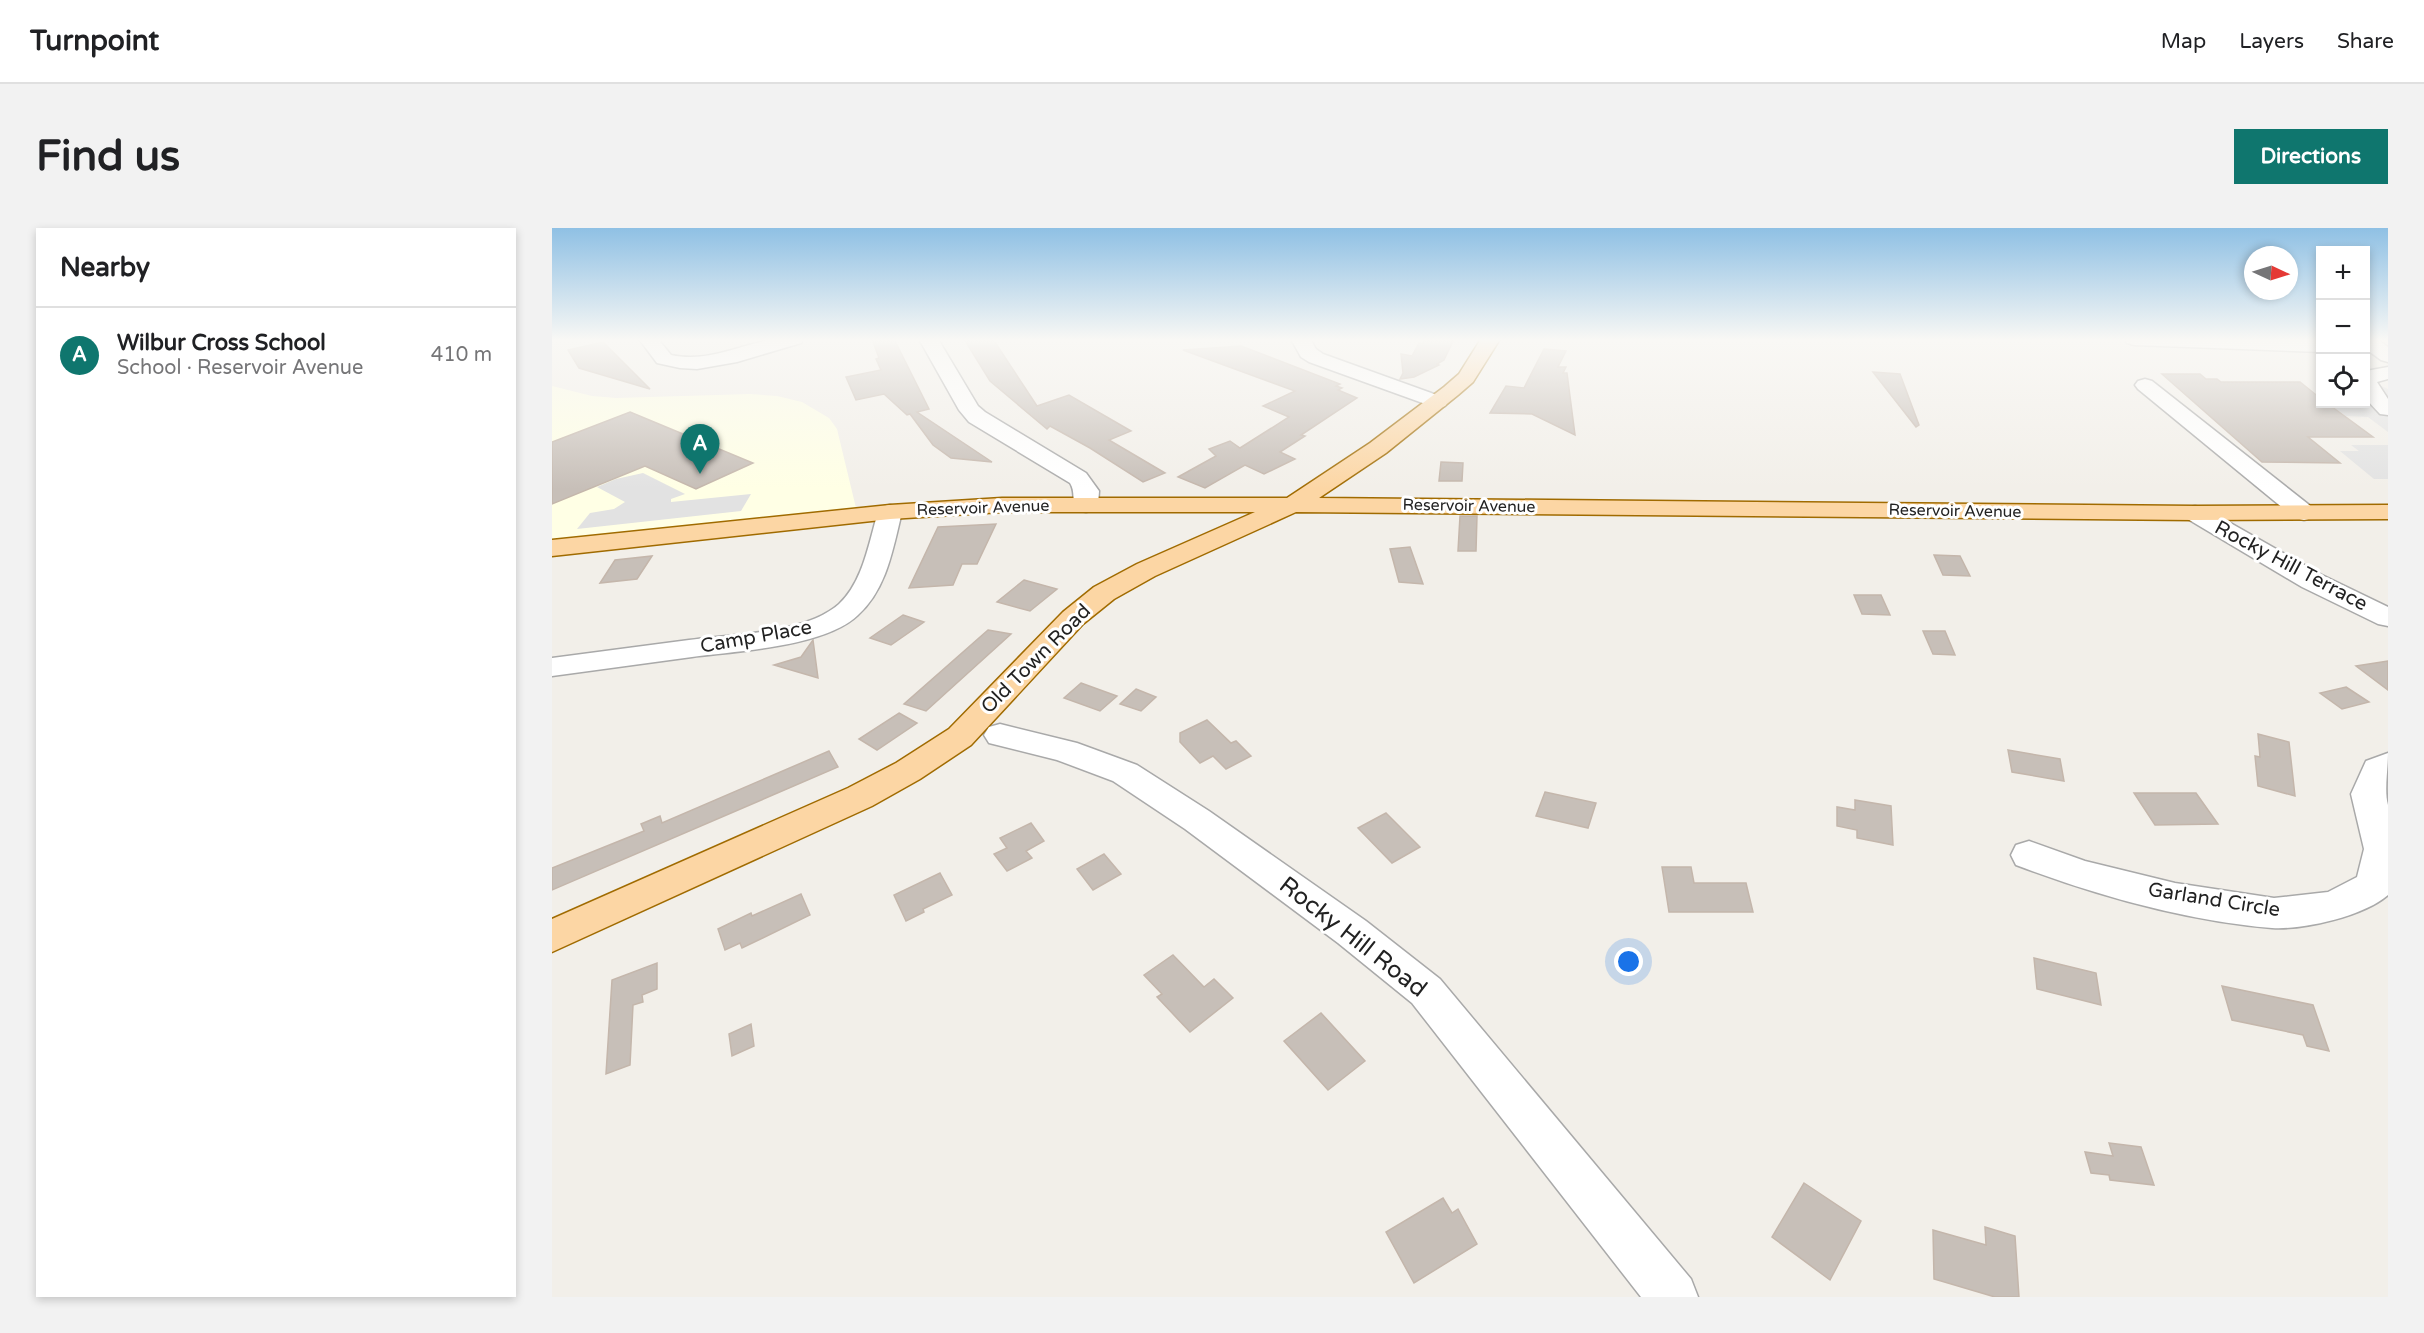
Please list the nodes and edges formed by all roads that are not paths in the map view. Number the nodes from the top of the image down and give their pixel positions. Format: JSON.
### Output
{"nodes":[{"id":1,"x":958,"y":389,"type":"edge"},
{"id":2,"x":1402,"y":389,"type":"edge"},
{"id":3,"x":1453,"y":389,"type":"edge"},
{"id":4,"x":2149,"y":389,"type":"edge"},
{"id":5,"x":2371,"y":389,"type":"edge"},
{"id":6,"x":1438,"y":402,"type":"junction"},
{"id":7,"x":2382,"y":405,"type":"edge"},
{"id":8,"x":1086,"y":505,"type":"junction"},
{"id":9,"x":1292,"y":505,"type":"junction"},
{"id":10,"x":890,"y":512,"type":"junction"},
{"id":11,"x":2195,"y":513,"type":"junction"},
{"id":12,"x":2304,"y":513,"type":"junction"},
{"id":13,"x":2388,"y":513,"type":"edge"},
{"id":14,"x":552,"y":548,"type":"edge"},
{"id":15,"x":2388,"y":618,"type":"edge"},
{"id":16,"x":552,"y":667,"type":"edge"},
{"id":17,"x":1000,"y":735,"type":"dead end"},
{"id":18,"x":2388,"y":765,"type":"edge"},
{"id":19,"x":2029,"y":855,"type":"dead end"},
{"id":20,"x":552,"y":936,"type":"edge"},
{"id":21,"x":1673,"y":1297,"type":"edge"}],
"edges":[{"from":1,"to":8,"type":"street"},
{"from":2,"to":6,"type":"street"},
{"from":3,"to":6,"type":"main road","name":"Old Town Road"},
{"from":4,"to":12,"type":"street"},
{"from":5,"to":7,"type":"street"},
{"from":6,"to":9,"type":"main road","name":"Old Town Road"},
{"from":8,"to":9,"type":"main road","name":"Reservoir Avenue"},
{"from":8,"to":10,"type":"main road","name":"Reservoir Avenue"},
{"from":9,"to":11,"type":"main road","name":"Reservoir Avenue"},
{"from":9,"to":20,"type":"main road","name":"Old Town Road"},
{"from":10,"to":14,"type":"main road","name":"Reservoir Avenue"},
{"from":10,"to":16,"type":"street","name":"Camp Place"},
{"from":11,"to":12,"type":"main road","name":"Reservoir Avenue"},
{"from":11,"to":15,"type":"street","name":"Rocky Hill Terrace"},
{"from":12,"to":13,"type":"main road","name":"Reservoir Avenue"},
{"from":17,"to":21,"type":"street","name":"Rocky Hill Road"},
{"from":18,"to":19,"type":"street","name":"Garland Circle"}]}
